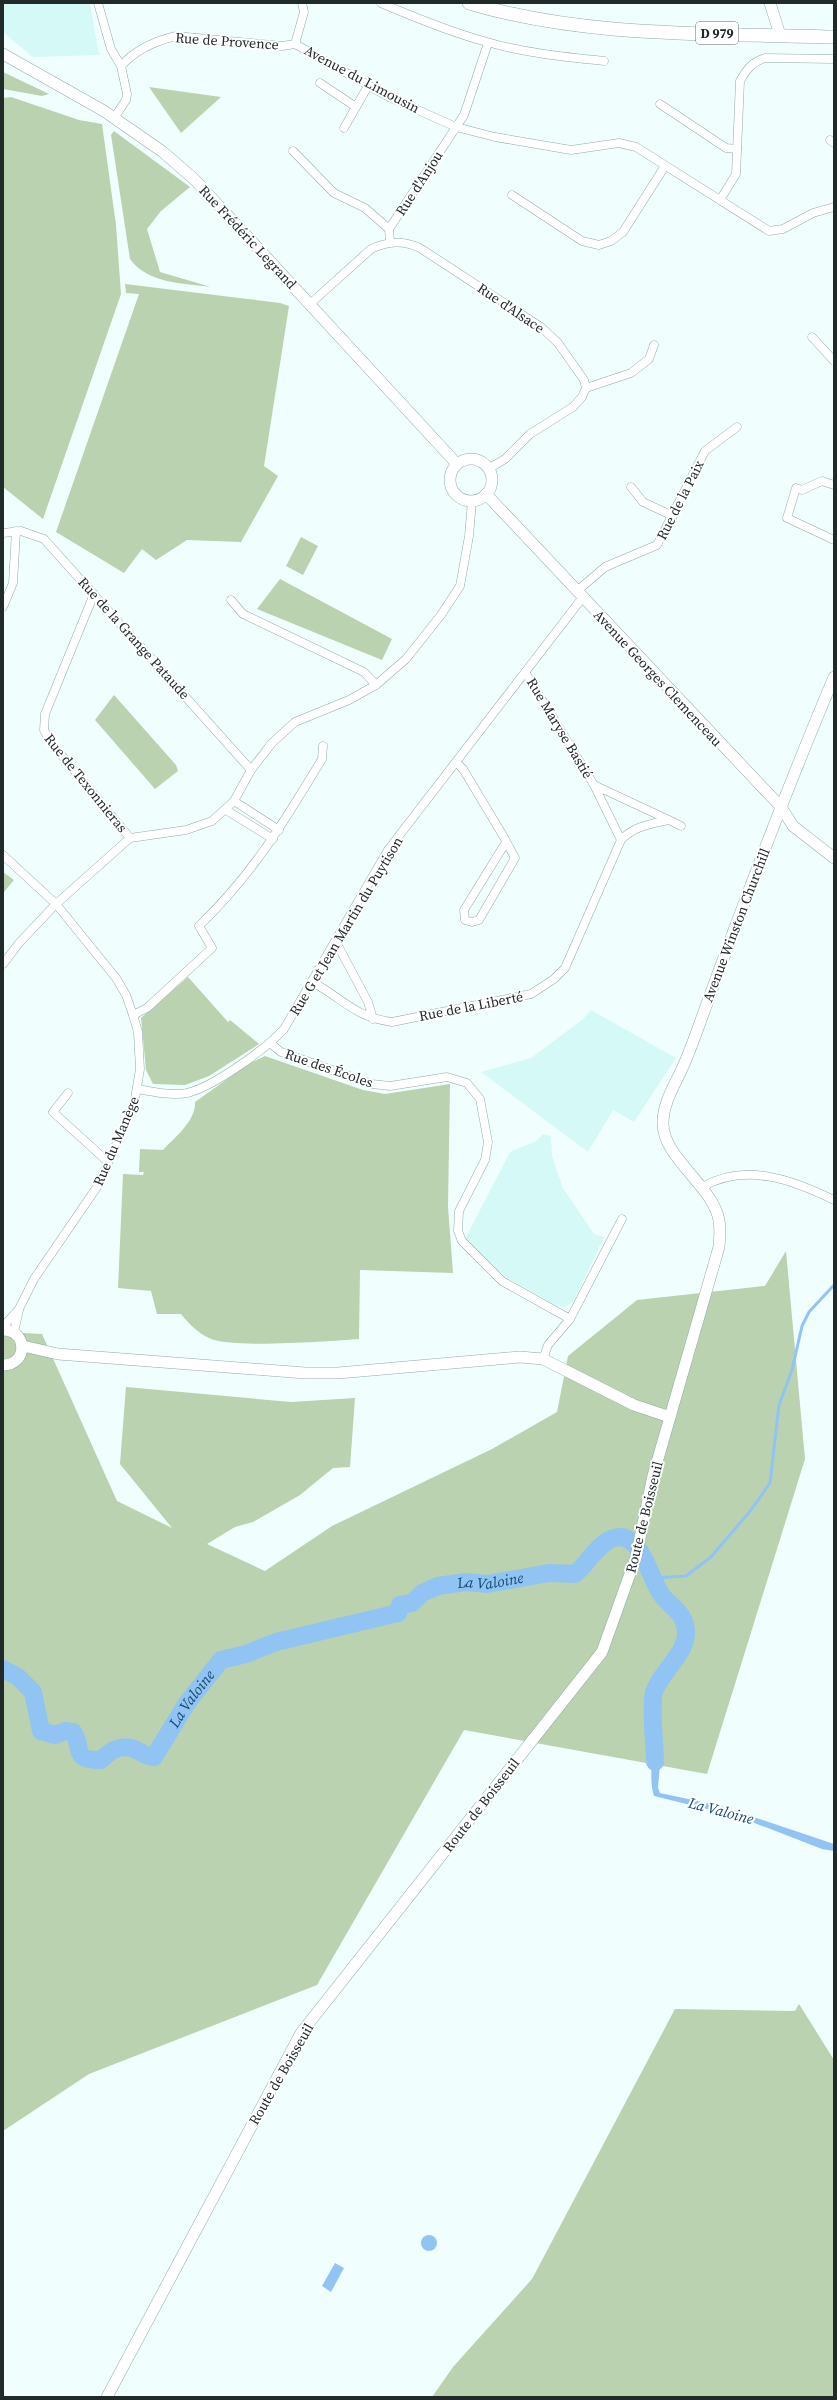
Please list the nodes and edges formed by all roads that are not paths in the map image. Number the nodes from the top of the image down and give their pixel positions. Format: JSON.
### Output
{"nodes":[{"id":1,"x":98,"y":3,"type":"edge"},
{"id":2,"x":302,"y":3,"type":"edge"},
{"id":3,"x":381,"y":3,"type":"edge"},
{"id":4,"x":468,"y":3,"type":"edge"},
{"id":5,"x":770,"y":3,"type":"edge"},
{"id":6,"x":780,"y":35,"type":"junction"},
{"id":7,"x":834,"y":37,"type":"edge"},
{"id":8,"x":488,"y":43,"type":"junction"},
{"id":9,"x":295,"y":44,"type":"junction"},
{"id":10,"x":3,"y":54,"type":"edge"},
{"id":11,"x":834,"y":59,"type":"edge"},
{"id":12,"x":604,"y":61,"type":"dead end"},
{"id":13,"x":120,"y":66,"type":"junction"},
{"id":14,"x":320,"y":83,"type":"dead end"},
{"id":15,"x":368,"y":86,"type":"junction"},
{"id":16,"x":660,"y":104,"type":"dead end"},
{"id":17,"x":356,"y":107,"type":"junction"},
{"id":18,"x":114,"y":118,"type":"junction"},
{"id":19,"x":456,"y":127,"type":"junction"},
{"id":20,"x":344,"y":128,"type":"dead end"},
{"id":21,"x":737,"y":149,"type":"junction"},
{"id":22,"x":293,"y":151,"type":"dead end"},
{"id":23,"x":665,"y":166,"type":"junction"},
{"id":24,"x":512,"y":195,"type":"dead end"},
{"id":25,"x":720,"y":200,"type":"junction"},
{"id":26,"x":834,"y":207,"type":"edge"},
{"id":27,"x":389,"y":229,"type":"junction"},
{"id":28,"x":390,"y":242,"type":"junction"},
{"id":29,"x":310,"y":304,"type":"junction"},
{"id":30,"x":812,"y":337,"type":"dead end"},
{"id":31,"x":654,"y":345,"type":"dead end"},
{"id":32,"x":834,"y":361,"type":"edge"},
{"id":33,"x":586,"y":388,"type":"junction"},
{"id":34,"x":737,"y":427,"type":"dead end"},
{"id":35,"x":457,"y":464,"type":"junction"},
{"id":36,"x":488,"y":469,"type":"junction"},
{"id":37,"x":834,"y":485,"type":"edge"},
{"id":38,"x":631,"y":487,"type":"dead end"},
{"id":39,"x":486,"y":494,"type":"junction"},
{"id":40,"x":472,"y":501,"type":"junction"},
{"id":41,"x":673,"y":516,"type":"junction"},
{"id":42,"x":16,"y":531,"type":"junction"},
{"id":43,"x":3,"y":533,"type":"edge"},
{"id":44,"x":834,"y":540,"type":"edge"},
{"id":45,"x":94,"y":594,"type":"junction"},
{"id":46,"x":580,"y":594,"type":"junction"},
{"id":47,"x":232,"y":600,"type":"dead end"},
{"id":48,"x":3,"y":607,"type":"edge"},
{"id":49,"x":525,"y":672,"type":"junction"},
{"id":50,"x":834,"y":677,"type":"edge"},
{"id":51,"x":376,"y":685,"type":"junction"},
{"id":52,"x":323,"y":746,"type":"dead end"},
{"id":53,"x":456,"y":762,"type":"junction"},
{"id":54,"x":251,"y":770,"type":"junction"},
{"id":55,"x":594,"y":785,"type":"junction"},
{"id":56,"x":234,"y":801,"type":"junction"},
{"id":57,"x":781,"y":807,"type":"junction"},
{"id":58,"x":226,"y":810,"type":"junction"},
{"id":59,"x":668,"y":820,"type":"junction"},
{"id":60,"x":681,"y":826,"type":"dead end"},
{"id":61,"x":279,"y":830,"type":"junction"},
{"id":62,"x":130,"y":838,"type":"junction"},
{"id":63,"x":274,"y":839,"type":"junction"},
{"id":64,"x":621,"y":840,"type":"junction"},
{"id":65,"x":506,"y":842,"type":"junction"},
{"id":66,"x":3,"y":855,"type":"edge"},
{"id":67,"x":834,"y":858,"type":"edge"},
{"id":68,"x":56,"y":904,"type":"junction"},
{"id":69,"x":336,"y":942,"type":"junction"},
{"id":70,"x":3,"y":964,"type":"edge"},
{"id":71,"x":312,"y":982,"type":"junction"},
{"id":72,"x":133,"y":1015,"type":"junction"},
{"id":73,"x":373,"y":1019,"type":"junction"},
{"id":74,"x":271,"y":1044,"type":"junction"},
{"id":75,"x":138,"y":1089,"type":"junction"},
{"id":76,"x":68,"y":1093,"type":"dead end"},
{"id":77,"x":108,"y":1162,"type":"junction"},
{"id":78,"x":689,"y":1170,"type":"joint"},
{"id":79,"x":702,"y":1187,"type":"junction"},
{"id":80,"x":834,"y":1200,"type":"edge"},
{"id":81,"x":622,"y":1219,"type":"dead end"},
{"id":82,"x":19,"y":1309,"type":"junction"},
{"id":83,"x":570,"y":1319,"type":"junction"},
{"id":84,"x":7,"y":1330,"type":"edge"},
{"id":85,"x":23,"y":1346,"type":"junction"},
{"id":86,"x":58,"y":1354,"type":"junction"},
{"id":87,"x":542,"y":1359,"type":"junction"},
{"id":88,"x":17,"y":1361,"type":"junction"},
{"id":89,"x":3,"y":1365,"type":"edge"},
{"id":90,"x":670,"y":1417,"type":"junction"},
{"id":91,"x":107,"y":2397,"type":"edge"}],
"edges":[{"from":1,"to":13,"type":"street"},
{"from":2,"to":9,"type":"street"},
{"from":3,"to":8,"type":"street"},
{"from":4,"to":6,"type":"main road","number":"D 979"},
{"from":5,"to":6,"type":"main road"},
{"from":6,"to":7,"type":"main road","number":"D 979"},
{"from":8,"to":12,"type":"street"},
{"from":8,"to":19,"type":"street","name":"Rue d'Anjou"},
{"from":9,"to":13,"type":"street","name":"Rue de Provence"},
{"from":9,"to":15,"type":"street","name":"Avenue du Limousin"},
{"from":10,"to":18,"type":"main road","name":"Rue Frédéric Legrand"},
{"from":11,"to":21,"type":"street"},
{"from":13,"to":18,"type":"street"},
{"from":14,"to":17,"type":"street"},
{"from":15,"to":17,"type":"street"},
{"from":15,"to":19,"type":"street","name":"Avenue du Limousin"},
{"from":16,"to":21,"type":"street"},
{"from":17,"to":20,"type":"street"},
{"from":18,"to":29,"type":"main road","name":"Rue Frédéric Legrand"},
{"from":19,"to":23,"type":"street","name":"Avenue du Limousin"},
{"from":19,"to":27,"type":"street","name":"Rue d'Anjou"},
{"from":21,"to":25,"type":"street"},
{"from":22,"to":27,"type":"street"},
{"from":23,"to":24,"type":"street"},
{"from":23,"to":25,"type":"street","name":"Avenue du Limousin"},
{"from":25,"to":26,"type":"street","name":"Avenue du Limousin"},
{"from":27,"to":28,"type":"street","name":"Rue d'Anjou"},
{"from":28,"to":29,"type":"street","name":"Rue d'Alsace"},
{"from":28,"to":33,"type":"street","name":"Rue d'Alsace"},
{"from":29,"to":35,"type":"main road","name":"Rue Frédéric Legrand"},
{"from":30,"to":32,"type":"street"},
{"from":31,"to":33,"type":"street"},
{"from":33,"to":36,"type":"street"},
{"from":34,"to":41,"type":"street","name":"Rue de la Paix"},
{"from":35,"to":36,"type":"main road"},
{"from":35,"to":40,"type":"main road"},
{"from":36,"to":39,"type":"main road"},
{"from":37,"to":44,"type":"street"},
{"from":38,"to":41,"type":"street"},
{"from":39,"to":40,"type":"main road"},
{"from":39,"to":46,"type":"main road","name":"Avenue Georges Clemenceau"},
{"from":40,"to":51,"type":"street"},
{"from":41,"to":46,"type":"street","name":"Rue de la Paix"},
{"from":42,"to":43,"type":"street","name":"Rue de la Grange Pataude"},
{"from":42,"to":45,"type":"street","name":"Rue de la Grange Pataude"},
{"from":42,"to":48,"type":"street"},
{"from":45,"to":54,"type":"street","name":"Rue de la Grange Pataude"},
{"from":45,"to":62,"type":"street","name":"Rue de Texonnieras"},
{"from":46,"to":49,"type":"street","name":"Rue G et Jean Martin du Puytison"},
{"from":46,"to":57,"type":"main road","name":"Avenue Georges Clemenceau"},
{"from":47,"to":51,"type":"street"},
{"from":49,"to":53,"type":"street","name":"Rue G et Jean Martin du Puytison"},
{"from":49,"to":55,"type":"street","name":"Rue Maryse Bastié"},
{"from":50,"to":57,"type":"main road","name":"Avenue Winston Churchill"},
{"from":51,"to":54,"type":"street"},
{"from":52,"to":61,"type":"street"},
{"from":53,"to":65,"type":"street"},
{"from":53,"to":69,"type":"street","name":"Rue G et Jean Martin du Puytison"},
{"from":54,"to":56,"type":"street"},
{"from":55,"to":59,"type":"street"},
{"from":55,"to":64,"type":"street","name":"Rue Maryse Bastié"},
{"from":56,"to":58,"type":"street"},
{"from":56,"to":61,"type":"street"},
{"from":57,"to":67,"type":"main road","name":"Avenue Georges Clemenceau"},
{"from":57,"to":78,"type":"main road","name":"Avenue Winston Churchill"},
{"from":58,"to":62,"type":"street"},
{"from":58,"to":63,"type":"street"},
{"from":59,"to":60,"type":"street"},
{"from":59,"to":64,"type":"street"},
{"from":61,"to":63,"type":"street"},
{"from":62,"to":68,"type":"street"},
{"from":63,"to":72,"type":"street"},
{"from":64,"to":73,"type":"street","name":"Rue de la Liberté"},
{"from":65,"to":65,"type":"street"},
{"from":66,"to":68,"type":"street","name":"Rue du Manège"},
{"from":68,"to":70,"type":"street"},
{"from":68,"to":72,"type":"street","name":"Rue du Manège"},
{"from":69,"to":71,"type":"street","name":"Rue G et Jean Martin du Puytison"},
{"from":69,"to":73,"type":"street"},
{"from":71,"to":73,"type":"street","name":"Rue de la Liberté"},
{"from":71,"to":74,"type":"street","name":"Rue G et Jean Martin du Puytison"},
{"from":72,"to":75,"type":"street","name":"Rue du Manège"},
{"from":74,"to":75,"type":"street","name":"Rue G et Jean Martin du Puytison"},
{"from":74,"to":83,"type":"street","name":"Rue des Écoles"},
{"from":75,"to":77,"type":"street","name":"Rue du Manège"},
{"from":76,"to":77,"type":"street"},
{"from":77,"to":82,"type":"street","name":"Rue du Manège"},
{"from":78,"to":79,"type":"main road","name":"Route de Boisseuil"},
{"from":79,"to":80,"type":"street"},
{"from":79,"to":90,"type":"main road","name":"Route de Boisseuil"},
{"from":81,"to":83,"type":"street"},
{"from":82,"to":84,"type":"street","name":"Rue du Manège"},
{"from":82,"to":84,"type":"street","name":"Rue du Manège"},
{"from":83,"to":87,"type":"street"},
{"from":84,"to":85,"type":"main road"},
{"from":85,"to":86,"type":"main road"},
{"from":85,"to":88,"type":"main road"},
{"from":86,"to":87,"type":"main road"},
{"from":86,"to":88,"type":"main road"},
{"from":87,"to":90,"type":"main road"},
{"from":88,"to":89,"type":"main road"},
{"from":90,"to":91,"type":"main road","name":"Route de Boisseuil"}]}
